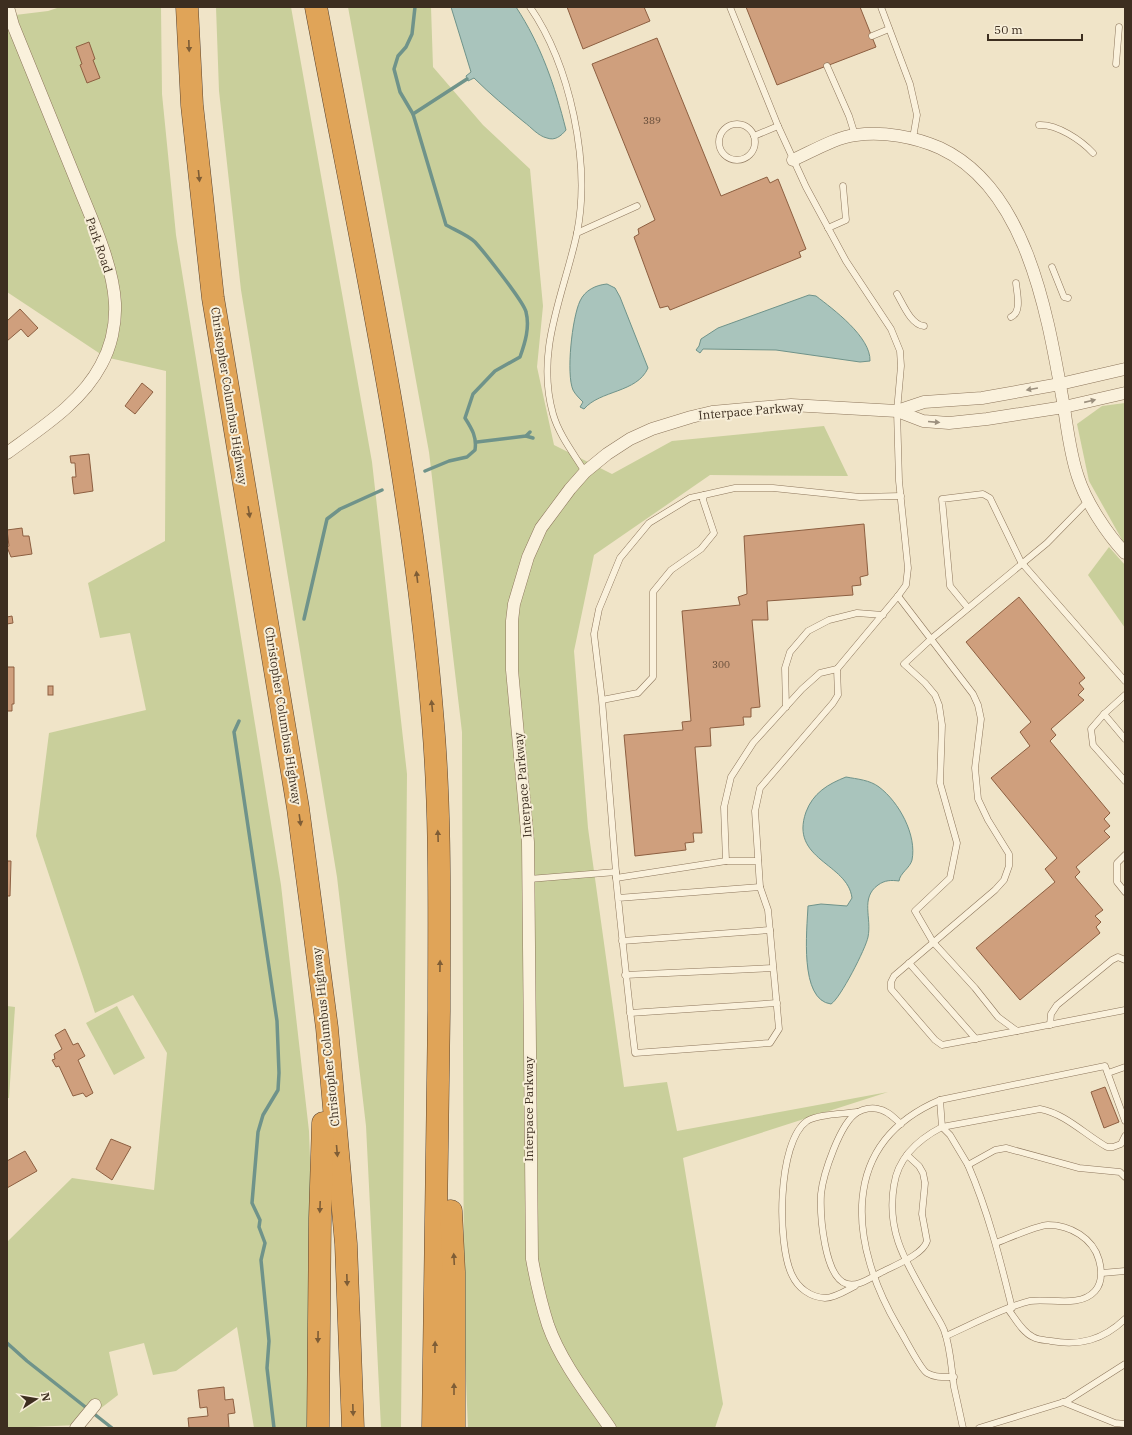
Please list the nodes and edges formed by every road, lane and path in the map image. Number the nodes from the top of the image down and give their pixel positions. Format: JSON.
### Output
{"nodes":[{"id":1,"x":8,"y":7,"type":"edge"},
{"id":2,"x":188,"y":7,"type":"edge"},
{"id":3,"x":316,"y":7,"type":"edge"},
{"id":4,"x":530,"y":7,"type":"edge"},
{"id":5,"x":730,"y":7,"type":"edge"},
{"id":6,"x":881,"y":7,"type":"edge"},
{"id":7,"x":1119,"y":27,"type":"dead end"},
{"id":8,"x":889,"y":29,"type":"junction"},
{"id":9,"x":872,"y":36,"type":"dead end"},
{"id":10,"x":1116,"y":64,"type":"dead end"},
{"id":11,"x":827,"y":66,"type":"dead end"},
{"id":12,"x":1039,"y":125,"type":"dead end"},
{"id":13,"x":778,"y":126,"type":"junction"},
{"id":14,"x":855,"y":135,"type":"junction"},
{"id":15,"x":754,"y":136,"type":"junction"},
{"id":16,"x":913,"y":138,"type":"junction"},
{"id":17,"x":1093,"y":153,"type":"dead end"},
{"id":18,"x":793,"y":160,"type":"junction"},
{"id":19,"x":843,"y":186,"type":"dead end"},
{"id":20,"x":637,"y":206,"type":"dead end"},
{"id":21,"x":828,"y":228,"type":"junction"},
{"id":22,"x":577,"y":233,"type":"junction"},
{"id":23,"x":1052,"y":267,"type":"dead end"},
{"id":24,"x":1016,"y":283,"type":"dead end"},
{"id":25,"x":897,"y":294,"type":"dead end"},
{"id":26,"x":1068,"y":298,"type":"dead end"},
{"id":27,"x":1011,"y":317,"type":"dead end"},
{"id":28,"x":924,"y":326,"type":"dead end"},
{"id":29,"x":1125,"y":369,"type":"edge"},
{"id":30,"x":1060,"y":384,"type":"junction"},
{"id":31,"x":1125,"y":393,"type":"edge"},
{"id":32,"x":1064,"y":407,"type":"junction"},
{"id":33,"x":897,"y":411,"type":"junction"},
{"id":34,"x":7,"y":453,"type":"edge"},
{"id":35,"x":585,"y":472,"type":"junction"},
{"id":36,"x":704,"y":495,"type":"junction"},
{"id":37,"x":901,"y":496,"type":"junction"},
{"id":38,"x":1089,"y":500,"type":"junction"},
{"id":39,"x":1125,"y":553,"type":"edge"},
{"id":40,"x":1021,"y":562,"type":"junction"},
{"id":41,"x":898,"y":596,"type":"junction"},
{"id":42,"x":968,"y":608,"type":"junction"},
{"id":43,"x":882,"y":614,"type":"junction"},
{"id":44,"x":931,"y":638,"type":"junction"},
{"id":45,"x":836,"y":669,"type":"junction"},
{"id":46,"x":1125,"y":681,"type":"edge"},
{"id":47,"x":1125,"y":695,"type":"edge"},
{"id":48,"x":602,"y":700,"type":"junction"},
{"id":49,"x":786,"y":707,"type":"junction"},
{"id":50,"x":1104,"y":714,"type":"junction"},
{"id":51,"x":1125,"y":739,"type":"edge"},
{"id":52,"x":1125,"y":781,"type":"edge"},
{"id":53,"x":1125,"y":855,"type":"edge"},
{"id":54,"x":726,"y":861,"type":"junction"},
{"id":55,"x":758,"y":861,"type":"junction"},
{"id":56,"x":616,"y":875,"type":"junction"},
{"id":57,"x":529,"y":879,"type":"junction"},
{"id":58,"x":760,"y":887,"type":"junction"},
{"id":59,"x":1125,"y":892,"type":"edge"},
{"id":60,"x":618,"y":898,"type":"junction"},
{"id":61,"x":770,"y":930,"type":"junction"},
{"id":62,"x":622,"y":941,"type":"junction"},
{"id":63,"x":933,"y":942,"type":"junction"},
{"id":64,"x":1125,"y":960,"type":"edge"},
{"id":65,"x":909,"y":963,"type":"junction"},
{"id":66,"x":774,"y":968,"type":"junction"},
{"id":67,"x":625,"y":976,"type":"junction"},
{"id":68,"x":777,"y":1003,"type":"junction"},
{"id":69,"x":439,"y":1005,"type":"junction"},
{"id":70,"x":1125,"y":1010,"type":"edge"},
{"id":71,"x":630,"y":1013,"type":"junction"},
{"id":72,"x":1050,"y":1025,"type":"junction"},
{"id":73,"x":327,"y":1028,"type":"junction"},
{"id":74,"x":1017,"y":1031,"type":"junction"},
{"id":75,"x":976,"y":1039,"type":"junction"},
{"id":76,"x":1125,"y":1067,"type":"edge"},
{"id":77,"x":1108,"y":1073,"type":"junction"},
{"id":78,"x":940,"y":1100,"type":"junction"},
{"id":79,"x":857,"y":1112,"type":"junction"},
{"id":80,"x":1125,"y":1121,"type":"edge"},
{"id":81,"x":901,"y":1124,"type":"junction"},
{"id":82,"x":942,"y":1127,"type":"junction"},
{"id":83,"x":1125,"y":1136,"type":"edge"},
{"id":84,"x":907,"y":1155,"type":"junction"},
{"id":85,"x":968,"y":1165,"type":"junction"},
{"id":86,"x":1125,"y":1177,"type":"edge"},
{"id":87,"x":996,"y":1243,"type":"junction"},
{"id":88,"x":906,"y":1259,"type":"junction"},
{"id":89,"x":1125,"y":1271,"type":"edge"},
{"id":90,"x":1102,"y":1273,"type":"junction"},
{"id":91,"x":874,"y":1276,"type":"junction"},
{"id":92,"x":856,"y":1285,"type":"junction"},
{"id":93,"x":1010,"y":1308,"type":"junction"},
{"id":94,"x":1125,"y":1319,"type":"edge"},
{"id":95,"x":946,"y":1336,"type":"junction"},
{"id":96,"x":1125,"y":1364,"type":"edge"},
{"id":97,"x":954,"y":1377,"type":"junction"},
{"id":98,"x":1063,"y":1402,"type":"junction"},
{"id":99,"x":95,"y":1405,"type":"dead end"},
{"id":100,"x":1125,"y":1424,"type":"edge"},
{"id":101,"x":76,"y":1428,"type":"edge"},
{"id":102,"x":318,"y":1428,"type":"edge"},
{"id":103,"x":353,"y":1428,"type":"edge"},
{"id":104,"x":434,"y":1428,"type":"edge"},
{"id":105,"x":454,"y":1428,"type":"edge"},
{"id":106,"x":610,"y":1428,"type":"edge"},
{"id":107,"x":963,"y":1428,"type":"edge"},
{"id":108,"x":979,"y":1428,"type":"edge"}],
"edges":[{"from":1,"to":34,"type":"street","name":"Park Road"},
{"from":2,"to":73,"type":"highway","name":"Christopher Columbus Highway","one_way":true},
{"from":69,"to":3,"type":"highway","one_way":true},
{"from":4,"to":22,"type":"lane"},
{"from":5,"to":13,"type":"lane"},
{"from":6,"to":8,"type":"lane"},
{"from":7,"to":10,"type":"lane"},
{"from":8,"to":9,"type":"lane"},
{"from":8,"to":16,"type":"lane"},
{"from":11,"to":14,"type":"lane"},
{"from":12,"to":17,"type":"lane"},
{"from":13,"to":15,"type":"lane"},
{"from":13,"to":18,"type":"lane"},
{"from":14,"to":16,"type":"street"},
{"from":14,"to":18,"type":"street"},
{"from":15,"to":15,"type":"lane"},
{"from":16,"to":30,"type":"street"},
{"from":18,"to":21,"type":"lane"},
{"from":19,"to":21,"type":"lane"},
{"from":20,"to":22,"type":"lane"},
{"from":21,"to":33,"type":"lane"},
{"from":22,"to":35,"type":"lane"},
{"from":23,"to":26,"type":"lane"},
{"from":24,"to":27,"type":"lane"},
{"from":25,"to":28,"type":"lane"},
{"from":29,"to":30,"type":"street","name":"Interpace Parkway"},
{"from":30,"to":32,"type":"street"},
{"from":30,"to":33,"type":"street","name":"Interpace Parkway","one_way":true},
{"from":32,"to":31,"type":"street","name":"Interpace Parkway","one_way":true},
{"from":33,"to":32,"type":"street","name":"Interpace Parkway","one_way":true},
{"from":32,"to":38,"type":"street"},
{"from":33,"to":35,"type":"street","name":"Interpace Parkway"},
{"from":33,"to":37,"type":"lane"},
{"from":35,"to":57,"type":"street","name":"Interpace Parkway"},
{"from":36,"to":37,"type":"lane"},
{"from":36,"to":48,"type":"lane"},
{"from":36,"to":48,"type":"lane"},
{"from":37,"to":41,"type":"lane"},
{"from":38,"to":39,"type":"street"},
{"from":38,"to":40,"type":"lane"},
{"from":40,"to":42,"type":"lane"},
{"from":40,"to":42,"type":"lane"},
{"from":40,"to":46,"type":"lane"},
{"from":41,"to":43,"type":"lane"},
{"from":41,"to":44,"type":"lane"},
{"from":42,"to":44,"type":"lane"},
{"from":43,"to":45,"type":"lane"},
{"from":43,"to":49,"type":"lane"},
{"from":44,"to":63,"type":"lane"},
{"from":44,"to":63,"type":"lane"},
{"from":45,"to":49,"type":"lane"},
{"from":45,"to":55,"type":"lane"},
{"from":47,"to":50,"type":"lane"},
{"from":48,"to":56,"type":"lane"},
{"from":49,"to":54,"type":"lane"},
{"from":50,"to":51,"type":"lane"},
{"from":50,"to":52,"type":"lane"},
{"from":53,"to":59,"type":"lane"},
{"from":54,"to":55,"type":"lane"},
{"from":54,"to":56,"type":"lane"},
{"from":55,"to":58,"type":"lane"},
{"from":56,"to":57,"type":"lane"},
{"from":56,"to":60,"type":"lane"},
{"from":57,"to":106,"type":"street","name":"Interpace Parkway"},
{"from":58,"to":60,"type":"lane"},
{"from":58,"to":61,"type":"lane"},
{"from":60,"to":62,"type":"lane"},
{"from":61,"to":62,"type":"lane"},
{"from":61,"to":66,"type":"lane"},
{"from":62,"to":67,"type":"lane"},
{"from":63,"to":65,"type":"lane"},
{"from":63,"to":74,"type":"lane"},
{"from":64,"to":72,"type":"lane"},
{"from":65,"to":75,"type":"lane"},
{"from":65,"to":75,"type":"lane"},
{"from":66,"to":67,"type":"lane"},
{"from":66,"to":68,"type":"lane"},
{"from":67,"to":71,"type":"lane"},
{"from":68,"to":71,"type":"lane"},
{"from":68,"to":71,"type":"lane"},
{"from":104,"to":69,"type":"highway","one_way":true},
{"from":105,"to":69,"type":"highway","one_way":true},
{"from":70,"to":72,"type":"lane"},
{"from":72,"to":74,"type":"lane"},
{"from":73,"to":102,"type":"highway","one_way":true},
{"from":73,"to":103,"type":"highway","name":"Christopher Columbus Highway","one_way":true},
{"from":74,"to":75,"type":"lane"},
{"from":76,"to":77,"type":"lane"},
{"from":77,"to":78,"type":"lane"},
{"from":77,"to":80,"type":"lane"},
{"from":78,"to":81,"type":"lane"},
{"from":78,"to":82,"type":"lane"},
{"from":79,"to":81,"type":"lane"},
{"from":79,"to":92,"type":"lane"},
{"from":79,"to":92,"type":"lane"},
{"from":81,"to":91,"type":"lane"},
{"from":82,"to":83,"type":"lane"},
{"from":82,"to":84,"type":"lane"},
{"from":82,"to":85,"type":"lane"},
{"from":84,"to":88,"type":"lane"},
{"from":84,"to":88,"type":"lane"},
{"from":85,"to":86,"type":"lane"},
{"from":85,"to":87,"type":"lane"},
{"from":87,"to":90,"type":"lane"},
{"from":87,"to":93,"type":"lane"},
{"from":88,"to":91,"type":"lane"},
{"from":88,"to":95,"type":"lane"},
{"from":89,"to":90,"type":"lane"},
{"from":90,"to":93,"type":"lane"},
{"from":91,"to":92,"type":"lane"},
{"from":91,"to":97,"type":"lane"},
{"from":93,"to":94,"type":"lane"},
{"from":93,"to":95,"type":"lane"},
{"from":95,"to":97,"type":"lane"},
{"from":96,"to":98,"type":"lane"},
{"from":97,"to":107,"type":"lane"},
{"from":98,"to":100,"type":"lane"},
{"from":98,"to":108,"type":"lane"},
{"from":99,"to":101,"type":"street"}]}
